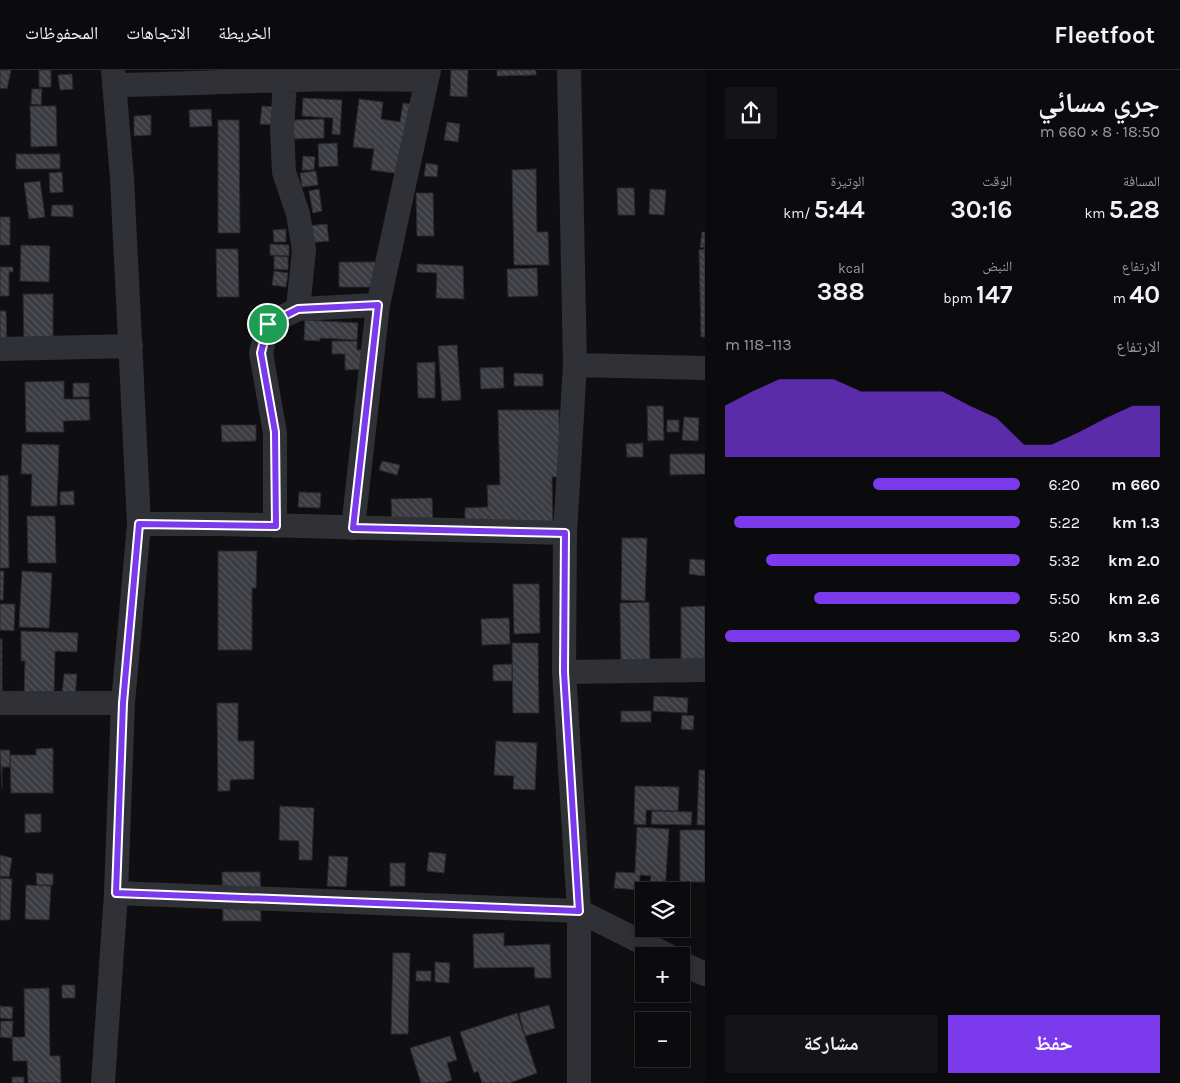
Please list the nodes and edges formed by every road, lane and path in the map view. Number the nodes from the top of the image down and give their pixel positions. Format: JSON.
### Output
{"nodes":[{"id":1,"x":569,"y":70,"type":"edge"},
{"id":2,"x":428,"y":75,"type":"edge"},
{"id":3,"x":114,"y":78,"type":"edge"},
{"id":4,"x":294,"y":78,"type":"edge"},
{"id":5,"x":378,"y":305,"type":"junction"},
{"id":6,"x":298,"y":309,"type":"junction"},
{"id":7,"x":131,"y":346,"type":"junction"},
{"id":8,"x":0,"y":349,"type":"edge"},
{"id":9,"x":575,"y":365,"type":"junction"},
{"id":10,"x":705,"y":368,"type":"edge"},
{"id":11,"x":139,"y":524,"type":"junction"},
{"id":12,"x":276,"y":526,"type":"junction"},
{"id":13,"x":353,"y":528,"type":"junction"},
{"id":14,"x":565,"y":533,"type":"junction"},
{"id":15,"x":705,"y":670,"type":"edge"},
{"id":16,"x":564,"y":672,"type":"junction"},
{"id":17,"x":0,"y":703,"type":"edge"},
{"id":18,"x":123,"y":703,"type":"junction"},
{"id":19,"x":116,"y":893,"type":"junction"},
{"id":20,"x":579,"y":911,"type":"junction"},
{"id":21,"x":651,"y":947,"type":"edge"},
{"id":22,"x":690,"y":966,"type":"edge"},
{"id":23,"x":705,"y":974,"type":"edge"},
{"id":24,"x":103,"y":1083,"type":"edge"},
{"id":25,"x":579,"y":1083,"type":"edge"}],
"edges":[{"from":1,"to":9,"type":"street"},
{"from":2,"to":4,"type":"street"},
{"from":2,"to":5,"type":"street"},
{"from":3,"to":4,"type":"street"},
{"from":3,"to":7,"type":"street"},
{"from":4,"to":6,"type":"street"},
{"from":5,"to":6,"type":"street"},
{"from":5,"to":13,"type":"street"},
{"from":6,"to":12,"type":"street"},
{"from":7,"to":8,"type":"street"},
{"from":7,"to":11,"type":"street"},
{"from":9,"to":10,"type":"street"},
{"from":9,"to":14,"type":"street"},
{"from":11,"to":12,"type":"street"},
{"from":11,"to":18,"type":"street"},
{"from":12,"to":13,"type":"street"},
{"from":13,"to":14,"type":"street"},
{"from":14,"to":16,"type":"street"},
{"from":15,"to":16,"type":"street"},
{"from":16,"to":20,"type":"street"},
{"from":17,"to":18,"type":"street"},
{"from":18,"to":19,"type":"street"},
{"from":19,"to":20,"type":"street"},
{"from":19,"to":24,"type":"street"},
{"from":20,"to":21,"type":"street"},
{"from":20,"to":25,"type":"street"},
{"from":22,"to":23,"type":"street"}]}
